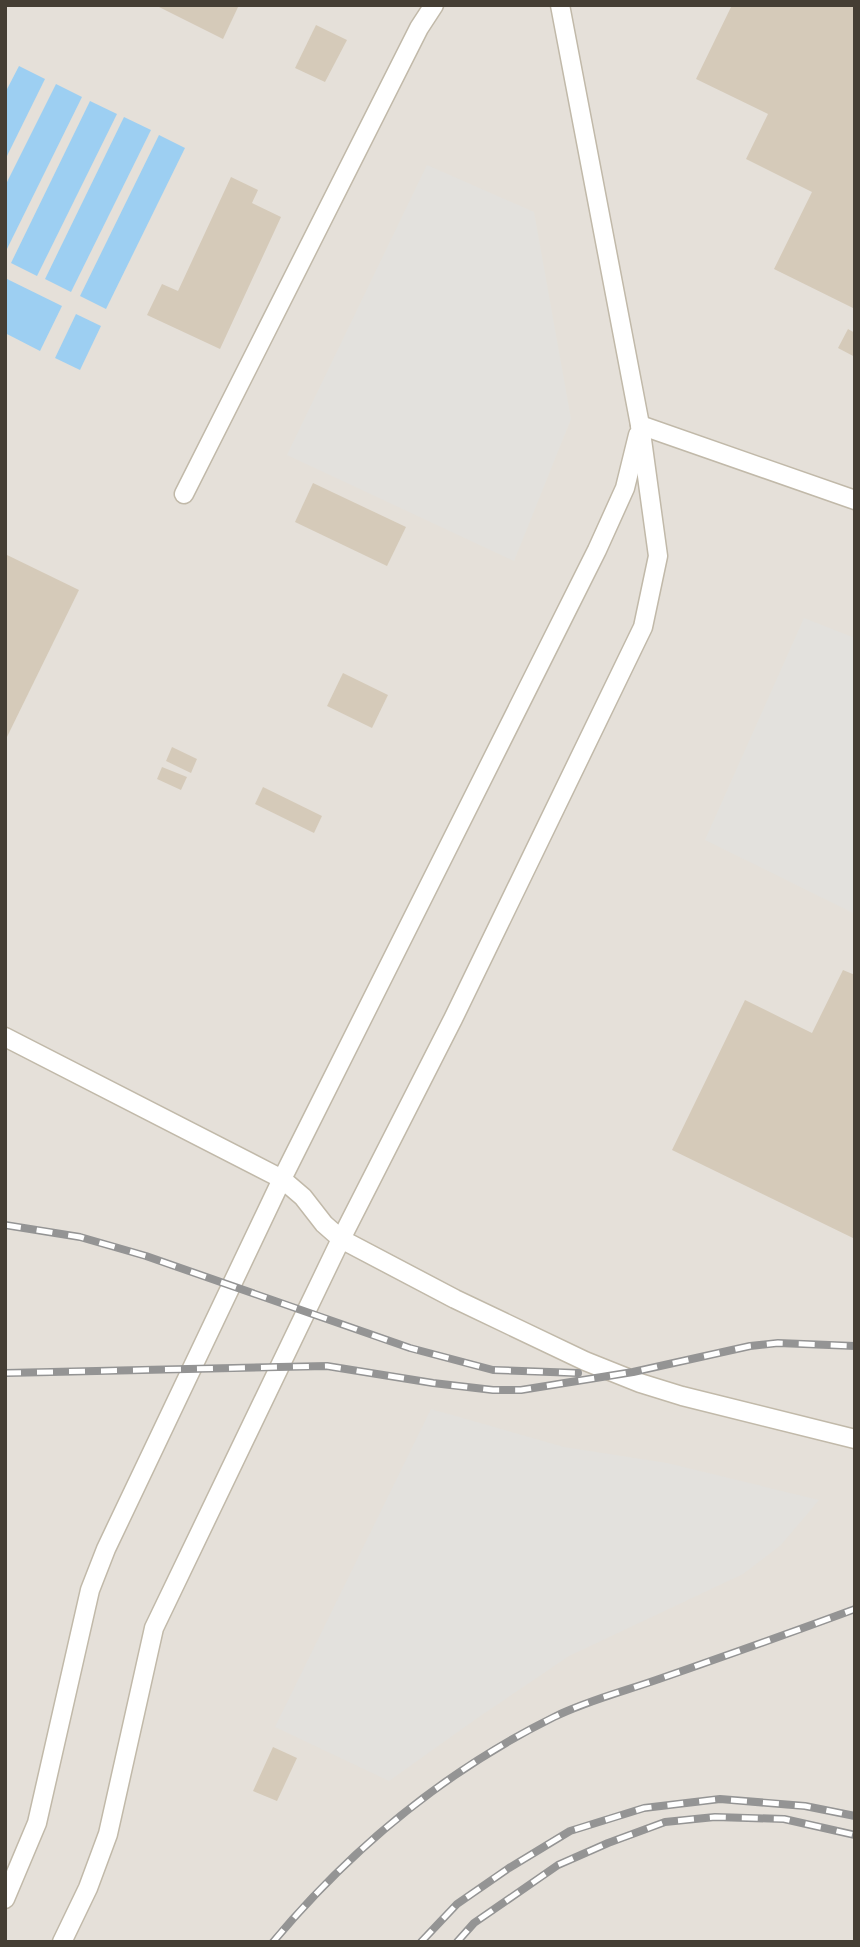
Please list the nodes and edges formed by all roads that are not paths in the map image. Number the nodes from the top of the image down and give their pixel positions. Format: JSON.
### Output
{"nodes":[{"id":1,"x":434,"y":5,"type":"edge"},
{"id":2,"x":560,"y":5,"type":"edge"},
{"id":3,"x":640,"y":425,"type":"junction"},
{"id":4,"x":184,"y":494,"type":"dead end"},
{"id":5,"x":855,"y":500,"type":"edge"},
{"id":6,"x":5,"y":1037,"type":"edge"},
{"id":7,"x":282,"y":1179,"type":"junction"},
{"id":8,"x":341,"y":1239,"type":"junction"},
{"id":9,"x":855,"y":1438,"type":"edge"},
{"id":10,"x":5,"y":1899,"type":"edge"},
{"id":11,"x":62,"y":1942,"type":"edge"}],
"edges":[{"from":1,"to":4,"type":"lane"},
{"from":2,"to":3,"type":"lane"},
{"from":3,"to":5,"type":"lane"},
{"from":3,"to":7,"type":"lane"},
{"from":3,"to":8,"type":"lane"},
{"from":6,"to":7,"type":"lane"},
{"from":7,"to":8,"type":"lane"},
{"from":7,"to":10,"type":"lane"},
{"from":8,"to":9,"type":"lane"},
{"from":8,"to":11,"type":"lane"}]}
